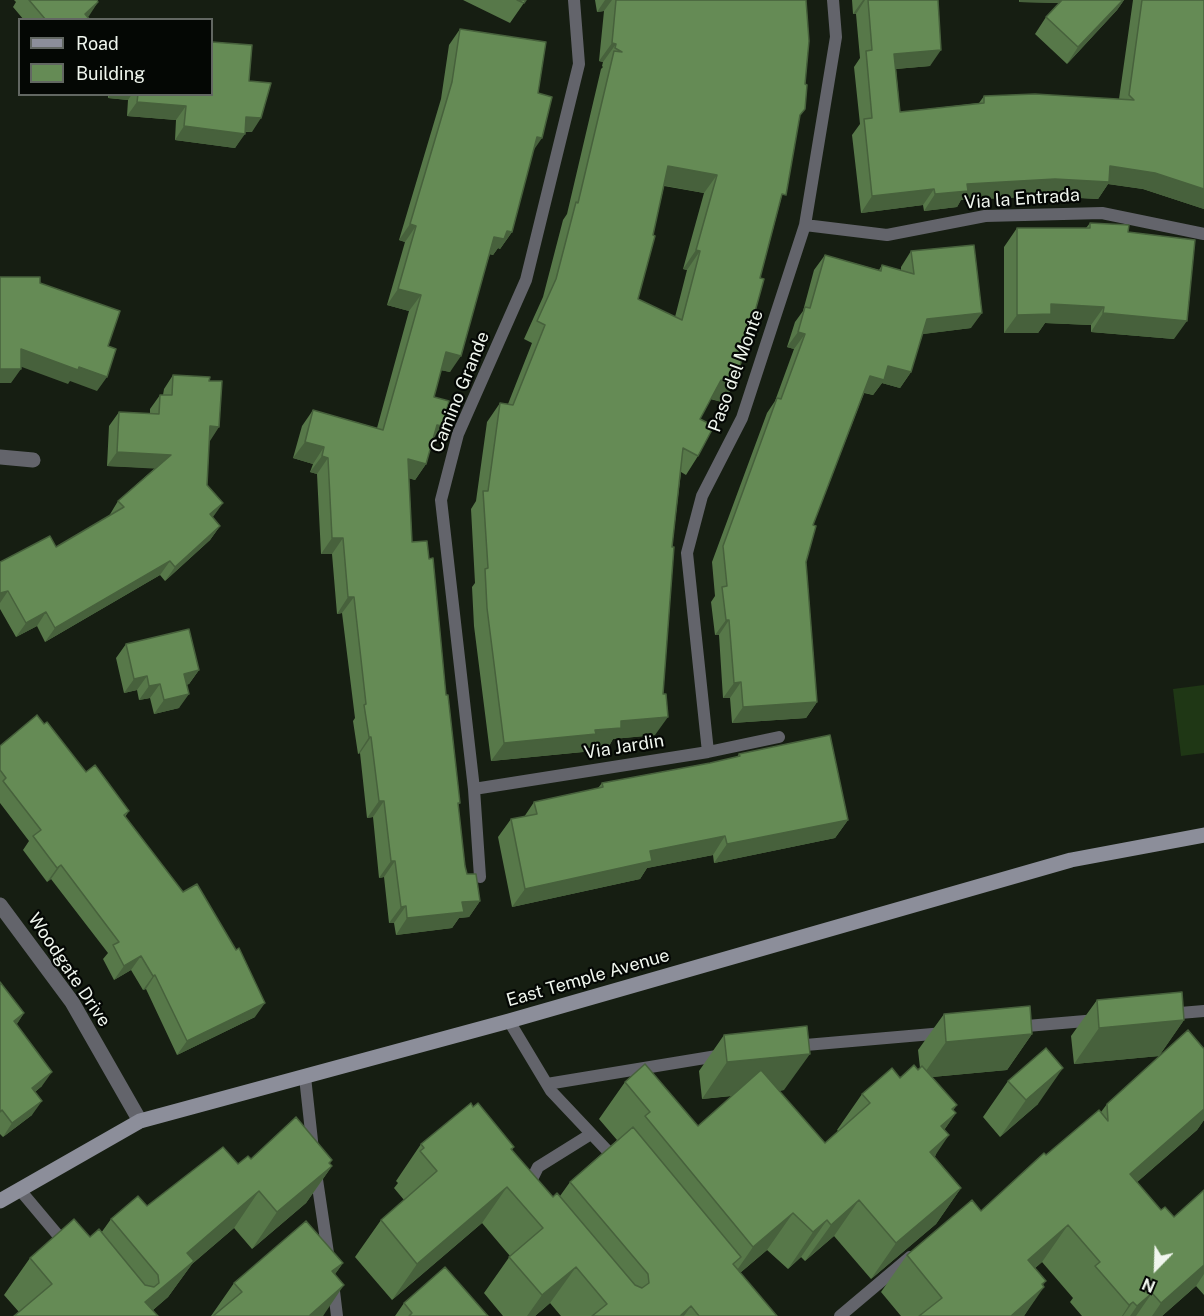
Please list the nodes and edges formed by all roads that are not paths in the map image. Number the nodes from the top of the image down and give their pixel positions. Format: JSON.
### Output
{"nodes":[{"id":1,"x":574,"y":0,"type":"edge"},
{"id":2,"x":833,"y":0,"type":"edge"},
{"id":3,"x":805,"y":225,"type":"junction"},
{"id":4,"x":1204,"y":234,"type":"edge"},
{"id":5,"x":0,"y":457,"type":"edge"},
{"id":6,"x":33,"y":460,"type":"dead end"},
{"id":7,"x":779,"y":737,"type":"dead end"},
{"id":8,"x":708,"y":752,"type":"junction"},
{"id":9,"x":474,"y":789,"type":"junction"},
{"id":10,"x":1204,"y":836,"type":"edge"},
{"id":11,"x":480,"y":877,"type":"dead end"},
{"id":12,"x":0,"y":904,"type":"edge"},
{"id":13,"x":1204,"y":1011,"type":"edge"},
{"id":14,"x":1157,"y":1015,"type":"edge"},
{"id":15,"x":1110,"y":1019,"type":"edge"},
{"id":16,"x":509,"y":1021,"type":"junction"},
{"id":17,"x":1005,"y":1028,"type":"edge"},
{"id":18,"x":958,"y":1032,"type":"edge"},
{"id":19,"x":783,"y":1047,"type":"edge"},
{"id":20,"x":736,"y":1053,"type":"edge"},
{"id":21,"x":305,"y":1077,"type":"junction"},
{"id":22,"x":547,"y":1084,"type":"junction"},
{"id":23,"x":140,"y":1121,"type":"junction"},
{"id":24,"x":591,"y":1134,"type":"junction"},
{"id":25,"x":629,"y":1175,"type":"edge"},
{"id":26,"x":20,"y":1190,"type":"junction"},
{"id":27,"x":528,"y":1197,"type":"edge"},
{"id":28,"x":0,"y":1201,"type":"edge"},
{"id":29,"x":920,"y":1248,"type":"edge"},
{"id":30,"x":72,"y":1252,"type":"edge"},
{"id":31,"x":337,"y":1316,"type":"edge"},
{"id":32,"x":840,"y":1316,"type":"edge"}],
"edges":[{"from":1,"to":9,"type":"lane","name":"Camino Grande"},
{"from":2,"to":3,"type":"lane","name":"Paso del Monte"},
{"from":3,"to":4,"type":"lane","name":"Via la Entrada"},
{"from":3,"to":8,"type":"lane","name":"Paso del Monte"},
{"from":5,"to":6,"type":"street"},
{"from":7,"to":8,"type":"lane","name":"Via Jardin"},
{"from":8,"to":9,"type":"lane","name":"Via Jardin"},
{"from":9,"to":11,"type":"lane","name":"Camino Grande"},
{"from":10,"to":16,"type":"main road","name":"East Temple Avenue"},
{"from":12,"to":23,"type":"street","name":"Woodgate Drive"},
{"from":13,"to":14,"type":"lane"},
{"from":15,"to":17,"type":"lane"},
{"from":16,"to":21,"type":"main road","name":"East Temple Avenue"},
{"from":16,"to":22,"type":"lane"},
{"from":18,"to":19,"type":"lane"},
{"from":20,"to":22,"type":"lane"},
{"from":21,"to":23,"type":"main road","name":"East Temple Avenue"},
{"from":21,"to":31,"type":"lane"},
{"from":22,"to":24,"type":"lane"},
{"from":23,"to":26,"type":"main road","name":"East Temple Avenue"},
{"from":24,"to":25,"type":"lane"},
{"from":24,"to":27,"type":"lane"},
{"from":26,"to":28,"type":"main road","name":"East Temple Avenue"},
{"from":26,"to":30,"type":"lane"},
{"from":29,"to":32,"type":"lane"}]}
